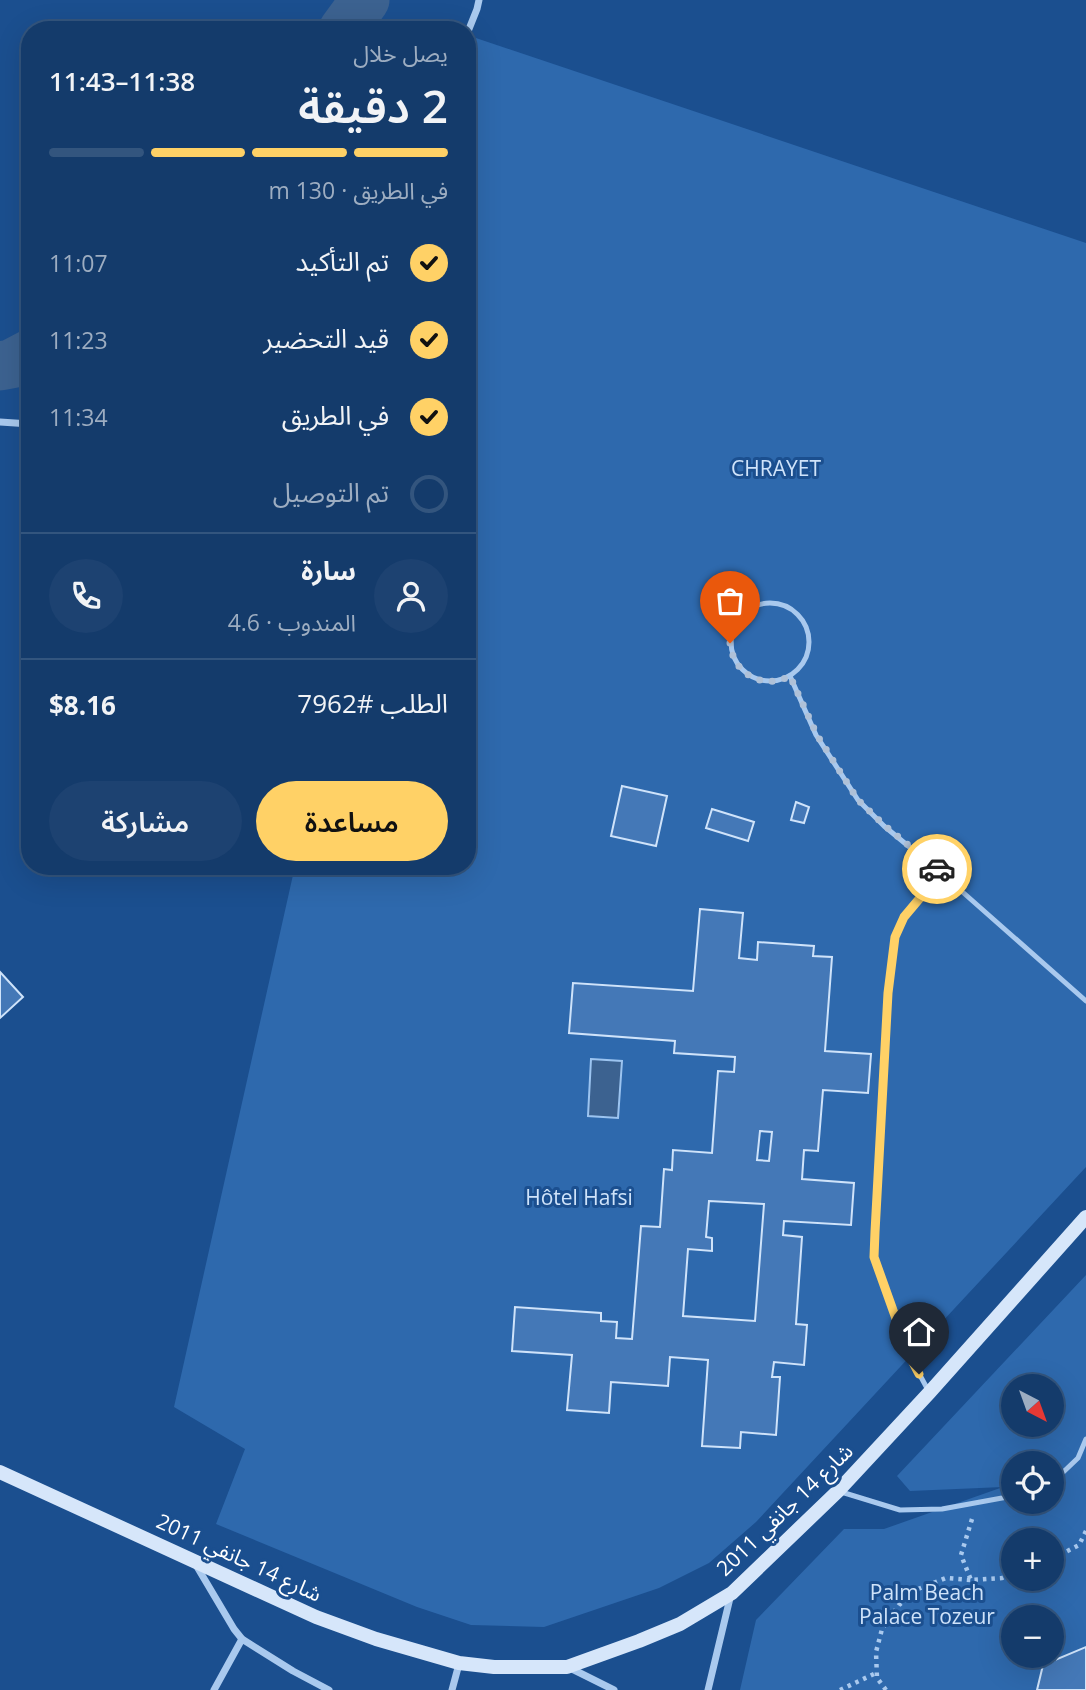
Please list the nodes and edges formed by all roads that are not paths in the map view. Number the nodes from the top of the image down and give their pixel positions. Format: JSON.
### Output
{"nodes":[{"id":1,"x":479,"y":0,"type":"edge"},
{"id":2,"x":472,"y":21,"type":"edge"},
{"id":3,"x":0,"y":422,"type":"edge"},
{"id":4,"x":21,"y":423,"type":"edge"},
{"id":5,"x":790,"y":676,"type":"junction"},
{"id":6,"x":941,"y":873,"type":"junction"},
{"id":7,"x":1086,"y":1001,"type":"edge"},
{"id":8,"x":1086,"y":1217,"type":"edge"},
{"id":9,"x":929,"y":1393,"type":"junction"},
{"id":10,"x":1086,"y":1439,"type":"edge"},
{"id":11,"x":1064,"y":1471,"type":"edge"},
{"id":12,"x":0,"y":1472,"type":"edge"},
{"id":13,"x":838,"y":1491,"type":"junction"},
{"id":14,"x":1001,"y":1498,"type":"edge"},
{"id":15,"x":194,"y":1561,"type":"junction"},
{"id":16,"x":732,"y":1593,"type":"junction"},
{"id":17,"x":242,"y":1639,"type":"junction"},
{"id":18,"x":459,"y":1663,"type":"junction"},
{"id":19,"x":567,"y":1667,"type":"junction"},
{"id":20,"x":598,"y":1686,"type":"edge"},
{"id":21,"x":214,"y":1690,"type":"edge"},
{"id":22,"x":329,"y":1690,"type":"edge"},
{"id":23,"x":452,"y":1690,"type":"edge"},
{"id":24,"x":614,"y":1690,"type":"edge"},
{"id":25,"x":708,"y":1690,"type":"edge"}],
"edges":[{"from":1,"to":2,"type":"street"},
{"from":3,"to":4,"type":"street"},
{"from":5,"to":5,"type":"lane"},
{"from":5,"to":6,"type":"lane"},
{"from":6,"to":7,"type":"lane"},
{"from":6,"to":9,"type":"lane"},
{"from":8,"to":9,"type":"main road","name":"شارع 14 جانفي 2011"},
{"from":9,"to":13,"type":"main road","name":"شارع 14 جانفي 2011"},
{"from":10,"to":11,"type":"lane"},
{"from":12,"to":15,"type":"main road","name":"شارع 14 جانفي 2011"},
{"from":13,"to":14,"type":"lane"},
{"from":13,"to":16,"type":"main road","name":"شارع 14 جانفي 2011"},
{"from":15,"to":17,"type":"street"},
{"from":15,"to":18,"type":"main road","name":"شارع 14 جانفي 2011"},
{"from":16,"to":19,"type":"main road","name":"شارع 14 جانفي 2011"},
{"from":16,"to":25,"type":"street"},
{"from":17,"to":21,"type":"street"},
{"from":17,"to":22,"type":"street"},
{"from":18,"to":19,"type":"main road","name":"شارع 14 جانفي 2011"},
{"from":18,"to":23,"type":"street"},
{"from":19,"to":20,"type":"street"},
{"from":20,"to":24,"type":"street"}]}
